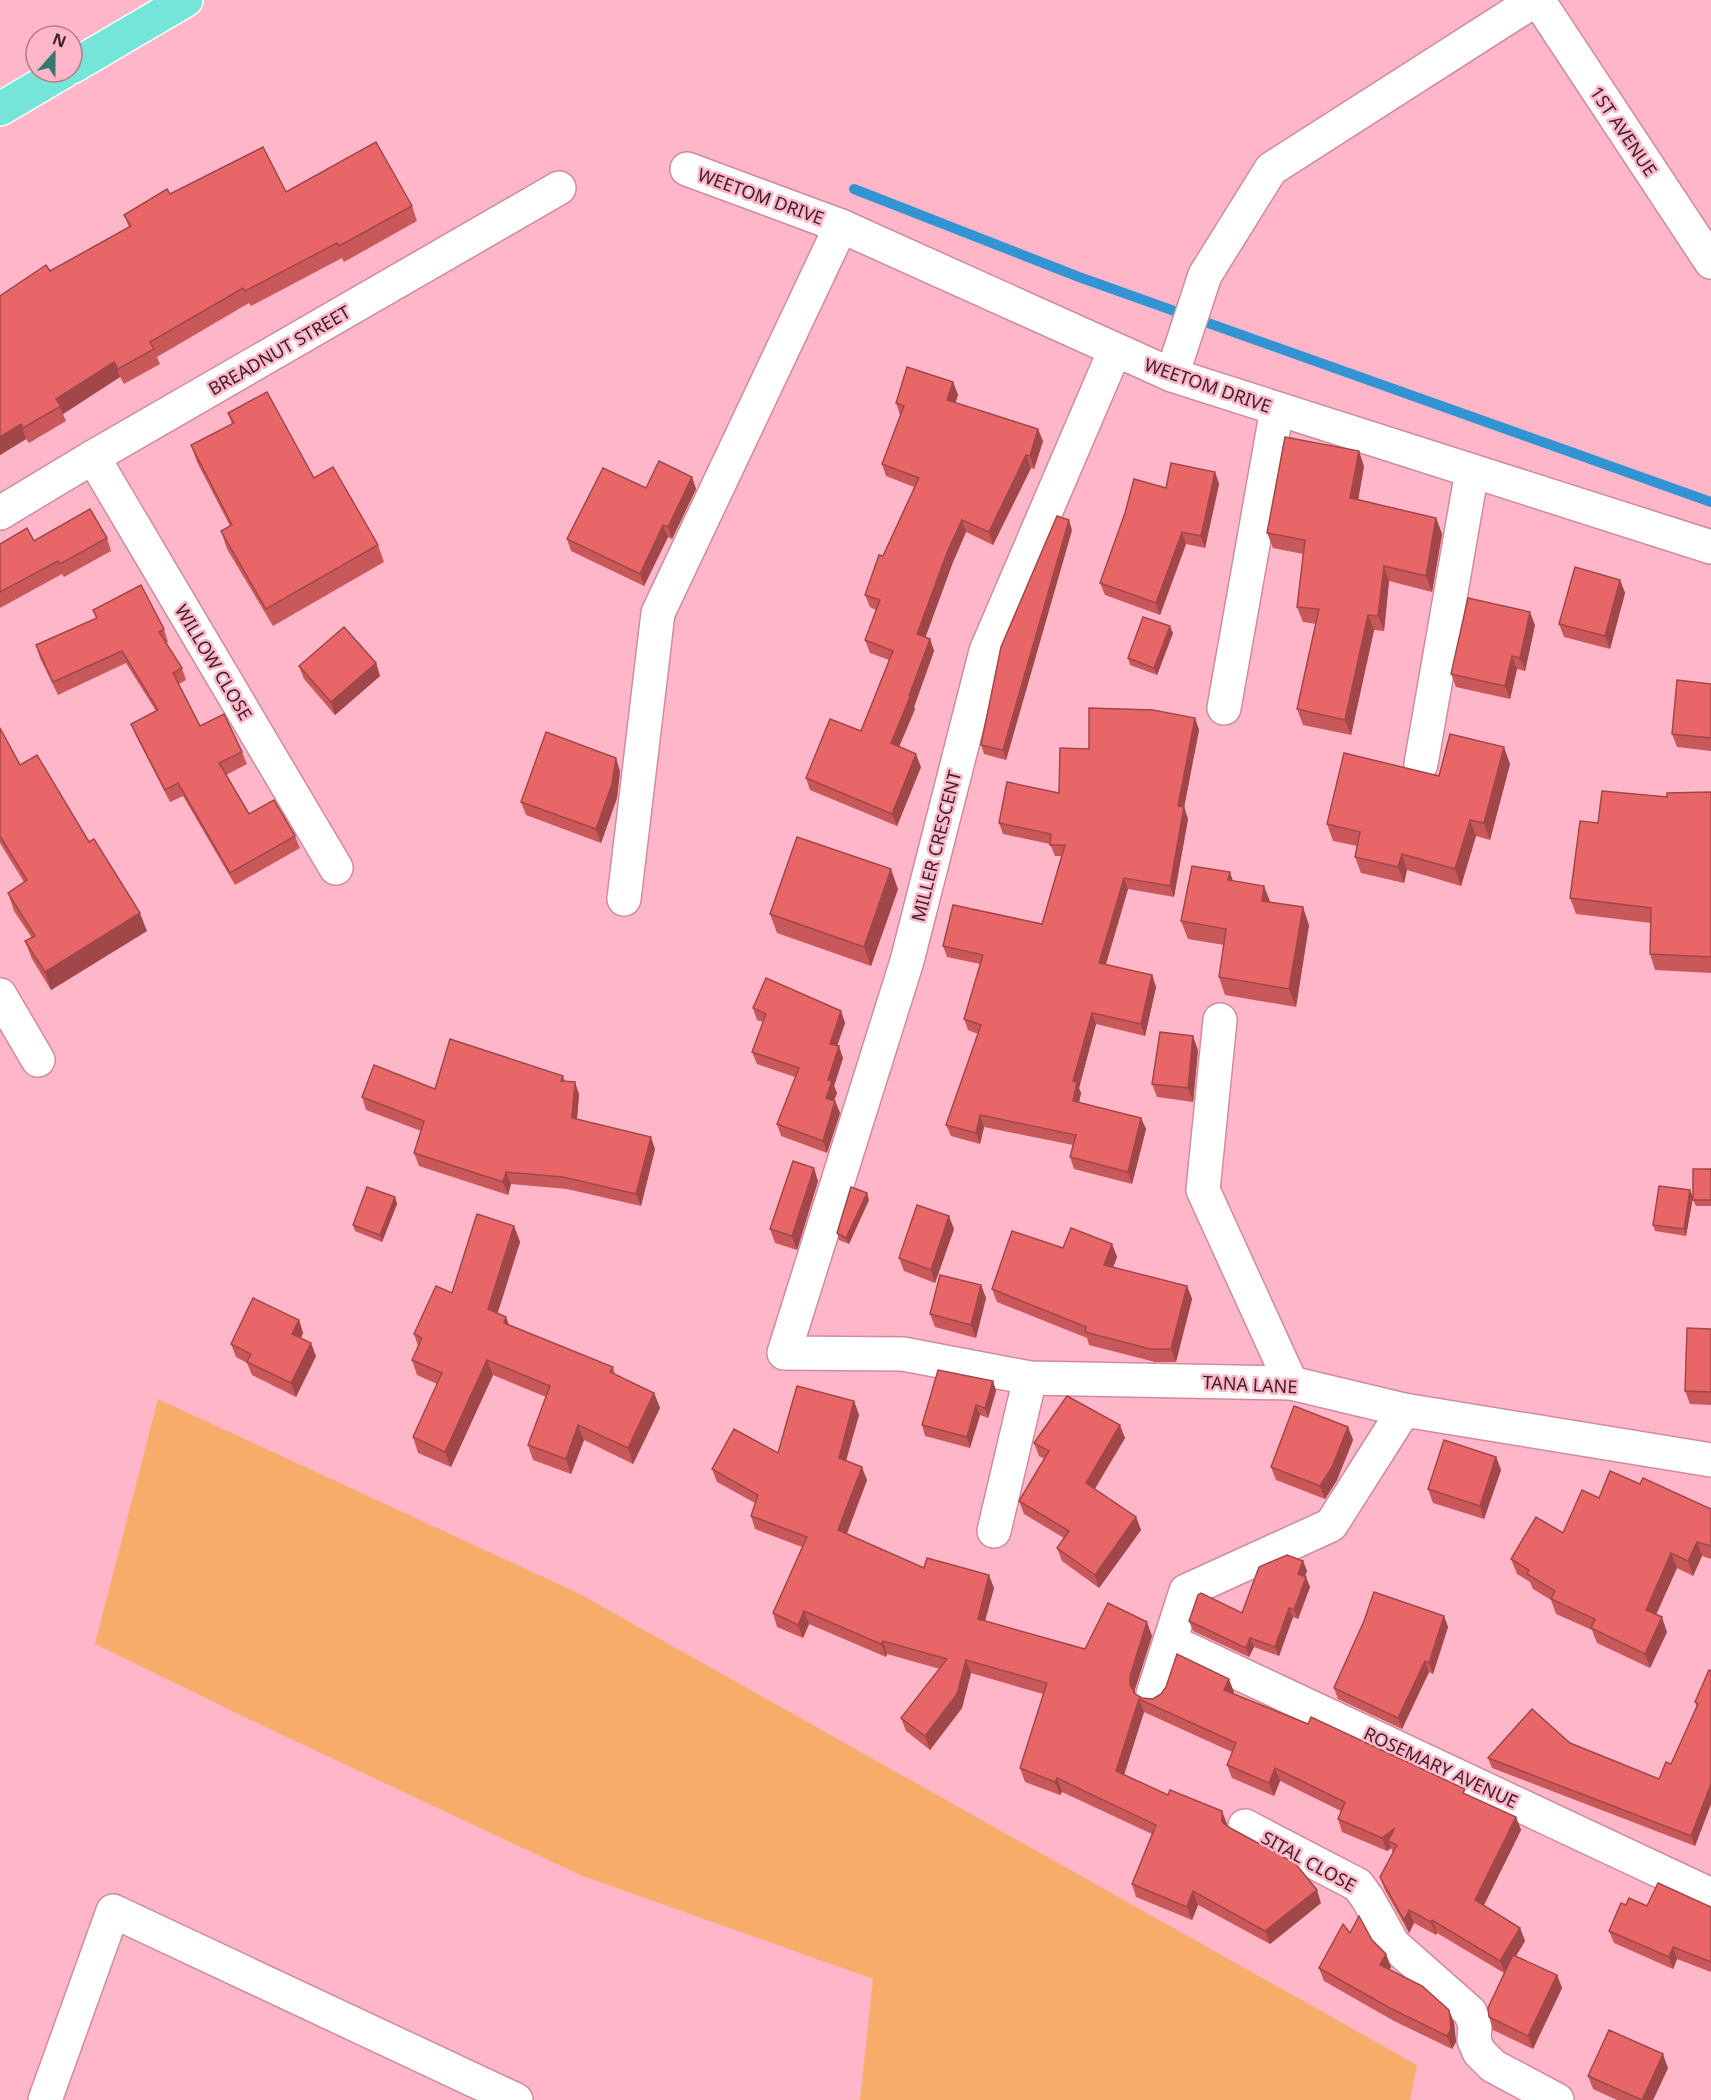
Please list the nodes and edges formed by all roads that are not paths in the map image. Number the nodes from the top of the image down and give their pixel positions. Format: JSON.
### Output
{"nodes":[{"id":1,"x":186,"y":0,"type":"edge"},
{"id":2,"x":1536,"y":0,"type":"edge"},
{"id":3,"x":84,"y":60,"type":"edge"},
{"id":4,"x":43,"y":84,"type":"edge"},
{"id":5,"x":0,"y":109,"type":"edge"},
{"id":6,"x":687,"y":170,"type":"dead end"},
{"id":7,"x":559,"y":188,"type":"dead end"},
{"id":8,"x":841,"y":226,"type":"junction"},
{"id":9,"x":1711,"y":262,"type":"edge"},
{"id":10,"x":1115,"y":350,"type":"junction"},
{"id":11,"x":1172,"y":375,"type":"junction"},
{"id":12,"x":1277,"y":409,"type":"junction"},
{"id":13,"x":93,"y":457,"type":"junction"},
{"id":14,"x":1472,"y":471,"type":"junction"},
{"id":15,"x":0,"y":513,"type":"edge"},
{"id":16,"x":1711,"y":547,"type":"edge"},
{"id":17,"x":1224,"y":708,"type":"dead end"},
{"id":18,"x":1421,"y":764,"type":"dead end"},
{"id":19,"x":336,"y":868,"type":"dead end"},
{"id":20,"x":624,"y":899,"type":"dead end"},
{"id":21,"x":0,"y":995,"type":"edge"},
{"id":22,"x":1220,"y":1020,"type":"dead end"},
{"id":23,"x":38,"y":1060,"type":"dead end"},
{"id":24,"x":784,"y":1353,"type":"joint"},
{"id":25,"x":1030,"y":1378,"type":"junction"},
{"id":26,"x":1291,"y":1383,"type":"junction"},
{"id":27,"x":1404,"y":1410,"type":"junction"},
{"id":28,"x":1711,"y":1460,"type":"edge"},
{"id":29,"x":994,"y":1531,"type":"dead end"},
{"id":30,"x":1170,"y":1641,"type":"junction"},
{"id":31,"x":1153,"y":1694,"type":"dead end"},
{"id":32,"x":1245,"y":1826,"type":"dead end"},
{"id":33,"x":1711,"y":1896,"type":"edge"},
{"id":34,"x":45,"y":2100,"type":"edge"},
{"id":35,"x":516,"y":2100,"type":"edge"},
{"id":36,"x":1557,"y":2100,"type":"edge"}],
"edges":[{"from":1,"to":3,"type":"main road"},
{"from":2,"to":9,"type":"street","name":"1ST AVENUE"},
{"from":2,"to":11,"type":"street"},
{"from":4,"to":5,"type":"main road"},
{"from":6,"to":8,"type":"street","name":"WEETOM DRIVE"},
{"from":7,"to":13,"type":"street","name":"BREADNUT STREET"},
{"from":8,"to":10,"type":"street","name":"WEETOM DRIVE"},
{"from":8,"to":20,"type":"street"},
{"from":10,"to":11,"type":"street","name":"WEETOM DRIVE"},
{"from":10,"to":24,"type":"street","name":"MILLER CRESCENT"},
{"from":11,"to":12,"type":"street","name":"WEETOM DRIVE"},
{"from":12,"to":14,"type":"street","name":"WEETOM DRIVE"},
{"from":12,"to":17,"type":"street"},
{"from":13,"to":15,"type":"street","name":"BREADNUT STREET"},
{"from":13,"to":19,"type":"street","name":"WILLOW CLOSE"},
{"from":14,"to":16,"type":"street","name":"WEETOM DRIVE"},
{"from":14,"to":18,"type":"street"},
{"from":21,"to":23,"type":"street"},
{"from":22,"to":26,"type":"street"},
{"from":24,"to":25,"type":"street","name":"TANA LANE"},
{"from":25,"to":26,"type":"street","name":"TANA LANE"},
{"from":25,"to":29,"type":"street"},
{"from":26,"to":27,"type":"street","name":"TANA LANE"},
{"from":27,"to":28,"type":"street","name":"TANA LANE"},
{"from":27,"to":30,"type":"street"},
{"from":30,"to":31,"type":"street"},
{"from":30,"to":33,"type":"street","name":"ROSEMARY AVENUE"},
{"from":32,"to":36,"type":"street","name":"SITAL CLOSE"},
{"from":34,"to":35,"type":"street"}]}
